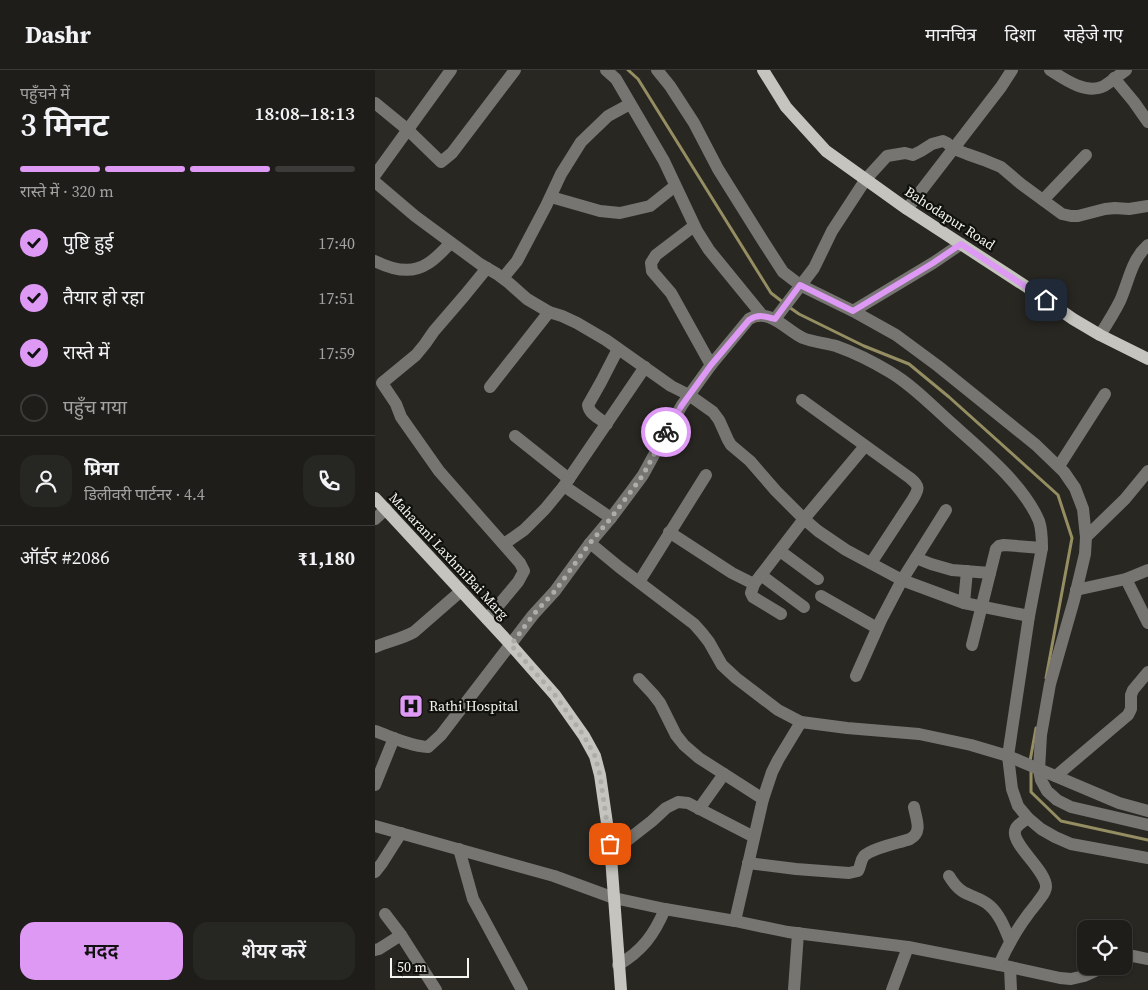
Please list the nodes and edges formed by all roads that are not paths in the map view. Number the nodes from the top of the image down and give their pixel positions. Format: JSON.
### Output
{"nodes":[{"id":1,"x":451,"y":70,"type":"edge"},
{"id":2,"x":515,"y":70,"type":"edge"},
{"id":3,"x":606,"y":70,"type":"edge"},
{"id":4,"x":657,"y":70,"type":"edge"},
{"id":5,"x":763,"y":70,"type":"edge"},
{"id":6,"x":1012,"y":70,"type":"edge"},
{"id":7,"x":1050,"y":70,"type":"edge"},
{"id":8,"x":1126,"y":70,"type":"edge"},
{"id":9,"x":1114,"y":78,"type":"junction"},
{"id":10,"x":375,"y":103,"type":"edge"},
{"id":11,"x":630,"y":104,"type":"junction"},
{"id":12,"x":1148,"y":122,"type":"edge"},
{"id":13,"x":408,"y":130,"type":"junction"},
{"id":14,"x":953,"y":148,"type":"junction"},
{"id":15,"x":1086,"y":155,"type":"dead end"},
{"id":16,"x":375,"y":175,"type":"edge"},
{"id":17,"x":866,"y":179,"type":"junction"},
{"id":18,"x":375,"y":182,"type":"edge"},
{"id":19,"x":675,"y":186,"type":"junction"},
{"id":20,"x":551,"y":197,"type":"junction"},
{"id":21,"x":1043,"y":200,"type":"junction"},
{"id":22,"x":1148,"y":206,"type":"edge"},
{"id":23,"x":907,"y":209,"type":"junction"},
{"id":24,"x":694,"y":226,"type":"junction"},
{"id":25,"x":451,"y":242,"type":"junction"},
{"id":26,"x":961,"y":244,"type":"junction"},
{"id":27,"x":1148,"y":245,"type":"edge"},
{"id":28,"x":375,"y":261,"type":"edge"},
{"id":29,"x":487,"y":268,"type":"junction"},
{"id":30,"x":503,"y":278,"type":"junction"},
{"id":31,"x":797,"y":289,"type":"junction"},
{"id":32,"x":853,"y":311,"type":"junction"},
{"id":33,"x":549,"y":312,"type":"junction"},
{"id":34,"x":772,"y":316,"type":"junction"},
{"id":35,"x":1100,"y":335,"type":"junction"},
{"id":36,"x":618,"y":349,"type":"junction"},
{"id":37,"x":1148,"y":359,"type":"edge"},
{"id":38,"x":711,"y":365,"type":"junction"},
{"id":39,"x":645,"y":367,"type":"junction"},
{"id":40,"x":379,"y":386,"type":"edge"},
{"id":41,"x":490,"y":387,"type":"dead end"},
{"id":42,"x":1105,"y":394,"type":"dead end"},
{"id":43,"x":689,"y":396,"type":"junction"},
{"id":44,"x":802,"y":400,"type":"dead end"},
{"id":45,"x":607,"y":424,"type":"junction"},
{"id":46,"x":515,"y":436,"type":"dead end"},
{"id":47,"x":865,"y":446,"type":"junction"},
{"id":48,"x":1059,"y":466,"type":"junction"},
{"id":49,"x":1147,"y":474,"type":"edge"},
{"id":50,"x":706,"y":475,"type":"dead end"},
{"id":51,"x":567,"y":483,"type":"junction"},
{"id":52,"x":375,"y":498,"type":"edge"},
{"id":53,"x":386,"y":509,"type":"junction"},
{"id":54,"x":946,"y":510,"type":"dead end"},
{"id":55,"x":611,"y":518,"type":"junction"},
{"id":56,"x":375,"y":519,"type":"edge"},
{"id":57,"x":804,"y":520,"type":"junction"},
{"id":58,"x":669,"y":532,"type":"junction"},
{"id":59,"x":1086,"y":537,"type":"junction"},
{"id":60,"x":590,"y":543,"type":"junction"},
{"id":61,"x":503,"y":544,"type":"junction"},
{"id":62,"x":1042,"y":548,"type":"junction"},
{"id":63,"x":780,"y":551,"type":"junction"},
{"id":64,"x":916,"y":558,"type":"junction"},
{"id":65,"x":871,"y":563,"type":"junction"},
{"id":66,"x":1148,"y":570,"type":"edge"},
{"id":67,"x":967,"y":571,"type":"junction"},
{"id":68,"x":990,"y":572,"type":"junction"},
{"id":69,"x":758,"y":579,"type":"junction"},
{"id":70,"x":818,"y":579,"type":"dead end"},
{"id":71,"x":1126,"y":579,"type":"junction"},
{"id":72,"x":902,"y":580,"type":"junction"},
{"id":73,"x":639,"y":582,"type":"junction"},
{"id":74,"x":1076,"y":590,"type":"junction"},
{"id":75,"x":461,"y":591,"type":"junction"},
{"id":76,"x":821,"y":596,"type":"dead end"},
{"id":77,"x":964,"y":602,"type":"junction"},
{"id":78,"x":982,"y":606,"type":"junction"},
{"id":79,"x":804,"y":607,"type":"dead end"},
{"id":80,"x":781,"y":614,"type":"dead end"},
{"id":81,"x":1029,"y":616,"type":"junction"},
{"id":82,"x":487,"y":619,"type":"junction"},
{"id":83,"x":1148,"y":623,"type":"edge"},
{"id":84,"x":877,"y":628,"type":"junction"},
{"id":85,"x":511,"y":645,"type":"junction"},
{"id":86,"x":972,"y":645,"type":"dead end"},
{"id":87,"x":375,"y":647,"type":"edge"},
{"id":88,"x":1148,"y":672,"type":"edge"},
{"id":89,"x":856,"y":676,"type":"dead end"},
{"id":90,"x":639,"y":679,"type":"dead end"},
{"id":91,"x":801,"y":722,"type":"junction"},
{"id":92,"x":375,"y":731,"type":"edge"},
{"id":93,"x":394,"y":738,"type":"junction"},
{"id":94,"x":1010,"y":757,"type":"junction"},
{"id":95,"x":1038,"y":769,"type":"junction"},
{"id":96,"x":724,"y":774,"type":"junction"},
{"id":97,"x":1056,"y":776,"type":"junction"},
{"id":98,"x":375,"y":785,"type":"edge"},
{"id":99,"x":763,"y":799,"type":"junction"},
{"id":100,"x":914,"y":807,"type":"dead end"},
{"id":101,"x":699,"y":808,"type":"junction"},
{"id":102,"x":1148,"y":811,"type":"edge"},
{"id":103,"x":1028,"y":818,"type":"junction"},
{"id":104,"x":1148,"y":825,"type":"edge"},
{"id":105,"x":375,"y":826,"type":"edge"},
{"id":106,"x":401,"y":833,"type":"junction"},
{"id":107,"x":754,"y":837,"type":"junction"},
{"id":108,"x":459,"y":849,"type":"junction"},
{"id":109,"x":611,"y":853,"type":"junction"},
{"id":110,"x":1148,"y":858,"type":"edge"},
{"id":111,"x":748,"y":863,"type":"junction"},
{"id":112,"x":375,"y":872,"type":"edge"},
{"id":113,"x":949,"y":876,"type":"dead end"},
{"id":114,"x":614,"y":898,"type":"junction"},
{"id":115,"x":665,"y":909,"type":"junction"},
{"id":116,"x":385,"y":914,"type":"dead end"},
{"id":117,"x":735,"y":922,"type":"junction"},
{"id":118,"x":798,"y":933,"type":"junction"},
{"id":119,"x":401,"y":935,"type":"junction"},
{"id":120,"x":1010,"y":941,"type":"junction"},
{"id":121,"x":907,"y":947,"type":"junction"},
{"id":122,"x":375,"y":950,"type":"edge"},
{"id":123,"x":1132,"y":956,"type":"edge"},
{"id":124,"x":1148,"y":959,"type":"edge"},
{"id":125,"x":618,"y":965,"type":"junction"},
{"id":126,"x":1005,"y":966,"type":"junction"},
{"id":127,"x":1086,"y":975,"type":"edge"},
{"id":128,"x":436,"y":990,"type":"edge"},
{"id":129,"x":522,"y":990,"type":"edge"},
{"id":130,"x":621,"y":990,"type":"edge"},
{"id":131,"x":794,"y":990,"type":"edge"},
{"id":132,"x":892,"y":990,"type":"edge"},
{"id":133,"x":1011,"y":990,"type":"edge"}],
"edges":[{"from":1,"to":13,"type":"street"},
{"from":2,"to":13,"type":"street"},
{"from":3,"to":11,"type":"street"},
{"from":4,"to":31,"type":"street"},
{"from":5,"to":17,"type":"main road","name":"Bahodapur Road"},
{"from":6,"to":14,"type":"street"},
{"from":7,"to":9,"type":"street"},
{"from":8,"to":9,"type":"street"},
{"from":9,"to":12,"type":"street"},
{"from":10,"to":13,"type":"street"},
{"from":11,"to":19,"type":"street"},
{"from":11,"to":20,"type":"street"},
{"from":13,"to":16,"type":"street"},
{"from":14,"to":17,"type":"street"},
{"from":14,"to":21,"type":"street"},
{"from":14,"to":23,"type":"street"},
{"from":15,"to":21,"type":"street"},
{"from":17,"to":23,"type":"main road","name":"Bahodapur Road"},
{"from":17,"to":31,"type":"street"},
{"from":18,"to":25,"type":"street"},
{"from":19,"to":20,"type":"street"},
{"from":19,"to":24,"type":"street"},
{"from":20,"to":30,"type":"street"},
{"from":21,"to":22,"type":"street"},
{"from":23,"to":26,"type":"main road","name":"Bahodapur Road"},
{"from":24,"to":34,"type":"street"},
{"from":24,"to":38,"type":"street"},
{"from":25,"to":28,"type":"street"},
{"from":25,"to":29,"type":"street"},
{"from":26,"to":32,"type":"street"},
{"from":26,"to":35,"type":"main road","name":"Bahodapur Road"},
{"from":27,"to":35,"type":"street"},
{"from":29,"to":30,"type":"street"},
{"from":29,"to":40,"type":"street"},
{"from":30,"to":33,"type":"street"},
{"from":31,"to":32,"type":"street"},
{"from":31,"to":34,"type":"street"},
{"from":32,"to":48,"type":"street"},
{"from":33,"to":36,"type":"street"},
{"from":33,"to":41,"type":"street"},
{"from":34,"to":38,"type":"street"},
{"from":34,"to":62,"type":"street"},
{"from":35,"to":37,"type":"main road","name":"Bahodapur Road"},
{"from":36,"to":39,"type":"street"},
{"from":36,"to":45,"type":"street"},
{"from":38,"to":43,"type":"street"},
{"from":39,"to":43,"type":"street"},
{"from":39,"to":45,"type":"street"},
{"from":40,"to":61,"type":"street"},
{"from":42,"to":48,"type":"street"},
{"from":43,"to":55,"type":"street"},
{"from":43,"to":57,"type":"street"},
{"from":44,"to":47,"type":"street"},
{"from":45,"to":51,"type":"street"},
{"from":46,"to":51,"type":"street"},
{"from":47,"to":57,"type":"street"},
{"from":47,"to":65,"type":"street"},
{"from":48,"to":59,"type":"street"},
{"from":49,"to":59,"type":"street"},
{"from":50,"to":58,"type":"street"},
{"from":51,"to":55,"type":"street"},
{"from":51,"to":61,"type":"street"},
{"from":52,"to":53,"type":"main road","name":"Maharani LaxhmiBai Marg"},
{"from":53,"to":56,"type":"street"},
{"from":53,"to":75,"type":"main road","name":"Maharani LaxhmiBai Marg"},
{"from":54,"to":64,"type":"street"},
{"from":55,"to":60,"type":"street"},
{"from":57,"to":63,"type":"street"},
{"from":57,"to":65,"type":"street"},
{"from":58,"to":69,"type":"street"},
{"from":58,"to":73,"type":"street"},
{"from":59,"to":74,"type":"street"},
{"from":60,"to":73,"type":"street"},
{"from":60,"to":85,"type":"street"},
{"from":61,"to":82,"type":"street"},
{"from":62,"to":68,"type":"street"},
{"from":62,"to":81,"type":"street"},
{"from":63,"to":69,"type":"street"},
{"from":63,"to":70,"type":"street"},
{"from":64,"to":67,"type":"street"},
{"from":64,"to":72,"type":"street"},
{"from":65,"to":72,"type":"street"},
{"from":66,"to":71,"type":"street"},
{"from":67,"to":68,"type":"street"},
{"from":67,"to":77,"type":"street"},
{"from":68,"to":78,"type":"street"},
{"from":69,"to":79,"type":"street"},
{"from":69,"to":80,"type":"street"},
{"from":71,"to":74,"type":"street"},
{"from":71,"to":83,"type":"street"},
{"from":72,"to":77,"type":"street"},
{"from":72,"to":84,"type":"street"},
{"from":73,"to":91,"type":"street"},
{"from":74,"to":95,"type":"street"},
{"from":75,"to":82,"type":"main road","name":"Maharani LaxhmiBai Marg"},
{"from":75,"to":87,"type":"street"},
{"from":76,"to":84,"type":"street"},
{"from":77,"to":78,"type":"street"},
{"from":78,"to":81,"type":"street"},
{"from":78,"to":86,"type":"street"},
{"from":81,"to":94,"type":"street"},
{"from":82,"to":85,"type":"main road","name":"Maharani LaxhmiBai Marg"},
{"from":84,"to":89,"type":"street"},
{"from":85,"to":93,"type":"street"},
{"from":85,"to":109,"type":"main road","name":"Maharani LaxhmiBai Marg"},
{"from":88,"to":97,"type":"street"},
{"from":90,"to":96,"type":"street"},
{"from":91,"to":94,"type":"street"},
{"from":91,"to":99,"type":"street"},
{"from":92,"to":93,"type":"street"},
{"from":93,"to":98,"type":"street"},
{"from":94,"to":95,"type":"street"},
{"from":94,"to":103,"type":"street"},
{"from":95,"to":97,"type":"street"},
{"from":95,"to":104,"type":"street"},
{"from":96,"to":99,"type":"street"},
{"from":96,"to":101,"type":"street"},
{"from":97,"to":102,"type":"street"},
{"from":99,"to":107,"type":"street"},
{"from":100,"to":111,"type":"street"},
{"from":101,"to":107,"type":"street"},
{"from":101,"to":109,"type":"street"},
{"from":103,"to":110,"type":"street"},
{"from":103,"to":120,"type":"street"},
{"from":105,"to":106,"type":"street"},
{"from":106,"to":108,"type":"street"},
{"from":106,"to":112,"type":"street"},
{"from":107,"to":111,"type":"street"},
{"from":108,"to":114,"type":"street"},
{"from":108,"to":129,"type":"street"},
{"from":109,"to":114,"type":"main road","name":"Maharani LaxhmiBai Marg"},
{"from":111,"to":117,"type":"street"},
{"from":113,"to":120,"type":"street"},
{"from":114,"to":115,"type":"street"},
{"from":114,"to":125,"type":"main road","name":"Maharani LaxhmiBai Marg"},
{"from":115,"to":117,"type":"street"},
{"from":115,"to":125,"type":"street"},
{"from":116,"to":119,"type":"street"},
{"from":117,"to":118,"type":"street"},
{"from":118,"to":121,"type":"street"},
{"from":118,"to":131,"type":"street"},
{"from":119,"to":122,"type":"street"},
{"from":119,"to":128,"type":"street"},
{"from":120,"to":126,"type":"street"},
{"from":121,"to":126,"type":"street"},
{"from":121,"to":132,"type":"street"},
{"from":123,"to":124,"type":"street"},
{"from":125,"to":130,"type":"main road","name":"Maharani LaxhmiBai Marg"},
{"from":126,"to":127,"type":"street"},
{"from":126,"to":133,"type":"street"}]}
